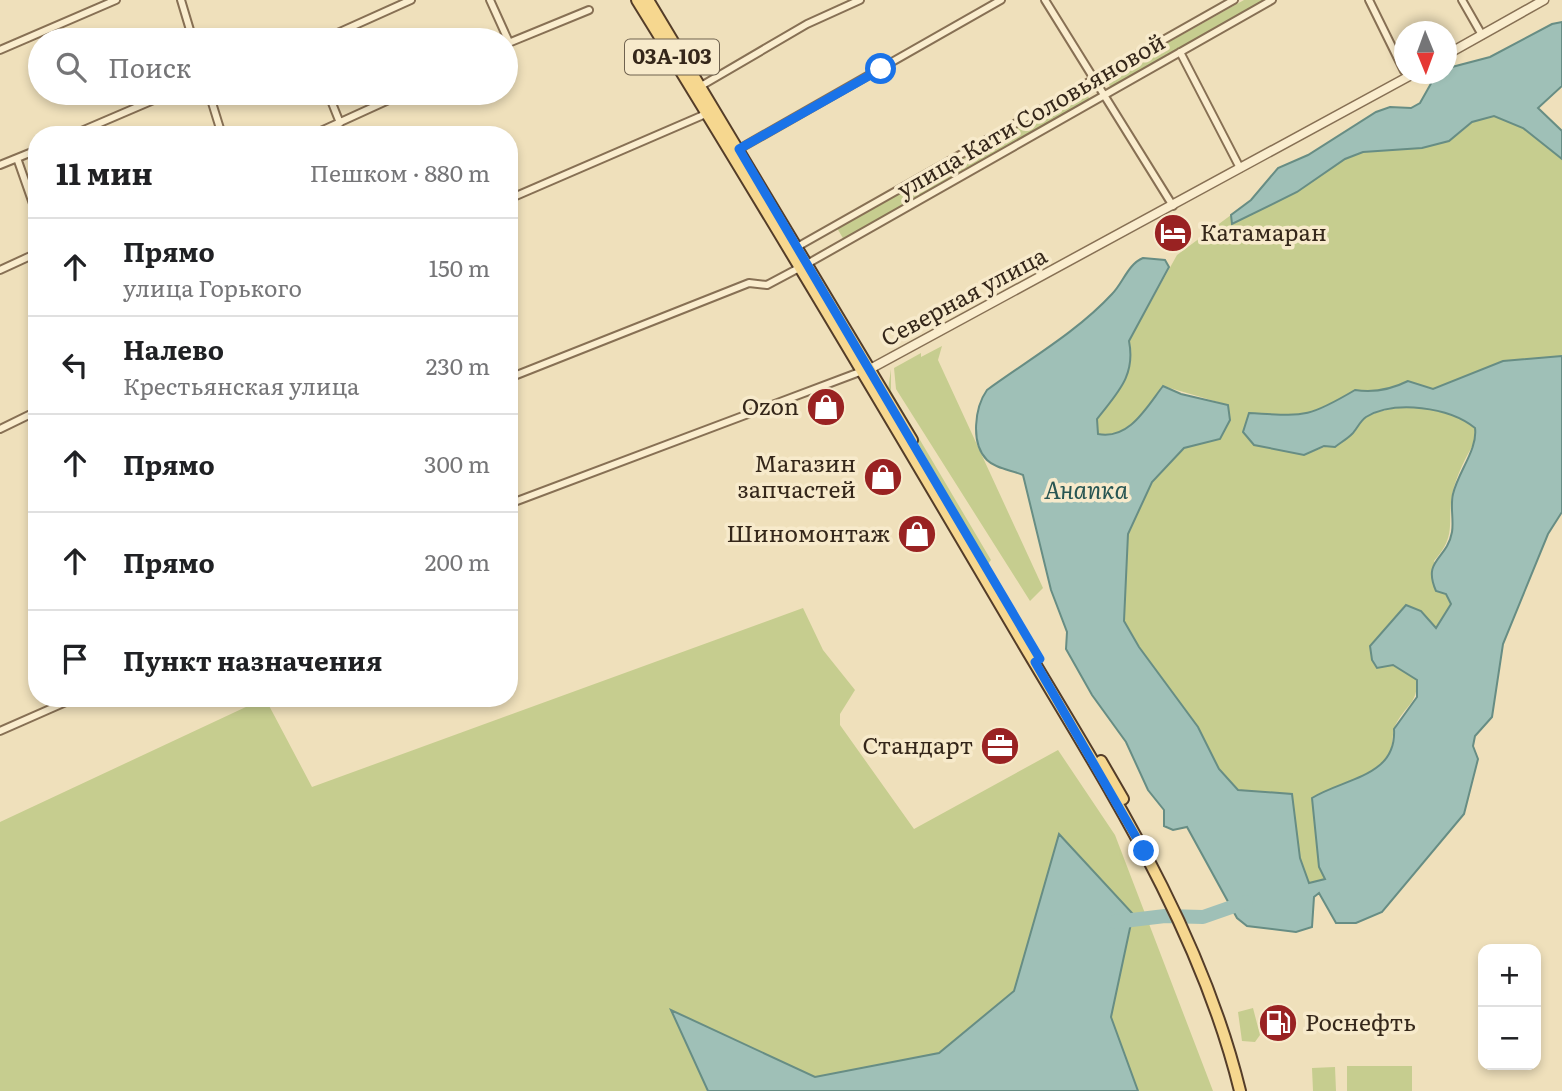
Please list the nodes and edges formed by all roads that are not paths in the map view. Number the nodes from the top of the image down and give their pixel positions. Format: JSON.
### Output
{"nodes":[{"id":1,"x":96,"y":0,"type":"edge"},
{"id":2,"x":116,"y":0,"type":"edge"},
{"id":3,"x":181,"y":0,"type":"edge"},
{"id":4,"x":411,"y":0,"type":"edge"},
{"id":5,"x":490,"y":0,"type":"edge"},
{"id":6,"x":637,"y":0,"type":"edge"},
{"id":7,"x":648,"y":0,"type":"edge"},
{"id":8,"x":860,"y":0,"type":"edge"},
{"id":9,"x":1001,"y":0,"type":"edge"},
{"id":10,"x":1045,"y":0,"type":"edge"},
{"id":11,"x":1234,"y":0,"type":"edge"},
{"id":12,"x":1272,"y":0,"type":"edge"},
{"id":13,"x":1369,"y":0,"type":"edge"},
{"id":14,"x":1462,"y":0,"type":"edge"},
{"id":15,"x":1544,"y":0,"type":"edge"},
{"id":16,"x":99,"y":8,"type":"junction"},
{"id":17,"x":589,"y":10,"type":"dead end"},
{"id":18,"x":52,"y":28,"type":"edge"},
{"id":19,"x":189,"y":28,"type":"edge"},
{"id":20,"x":348,"y":28,"type":"edge"},
{"id":21,"x":501,"y":28,"type":"edge"},
{"id":22,"x":1482,"y":35,"type":"junction"},
{"id":23,"x":28,"y":38,"type":"edge"},
{"id":24,"x":518,"y":39,"type":"edge"},
{"id":25,"x":1394,"y":47,"type":"edge"},
{"id":26,"x":1457,"y":49,"type":"edge"},
{"id":27,"x":0,"y":50,"type":"edge"},
{"id":28,"x":1180,"y":52,"type":"junction"},
{"id":29,"x":1097,"y":79,"type":"junction"},
{"id":30,"x":1394,"y":82,"type":"edge"},
{"id":31,"x":701,"y":86,"type":"junction"},
{"id":32,"x":1105,"y":94,"type":"junction"},
{"id":33,"x":142,"y":105,"type":"edge"},
{"id":34,"x":213,"y":105,"type":"edge"},
{"id":35,"x":333,"y":105,"type":"edge"},
{"id":36,"x":378,"y":105,"type":"edge"},
{"id":37,"x":708,"y":113,"type":"junction"},
{"id":38,"x":340,"y":123,"type":"junction"},
{"id":39,"x":93,"y":126,"type":"edge"},
{"id":40,"x":219,"y":126,"type":"edge"},
{"id":41,"x":333,"y":126,"type":"edge"},
{"id":42,"x":739,"y":149,"type":"junction"},
{"id":43,"x":28,"y":154,"type":"edge"},
{"id":44,"x":17,"y":158,"type":"junction"},
{"id":45,"x":0,"y":165,"type":"edge"},
{"id":46,"x":1240,"y":168,"type":"junction"},
{"id":47,"x":28,"y":189,"type":"edge"},
{"id":48,"x":518,"y":195,"type":"edge"},
{"id":49,"x":1173,"y":206,"type":"junction"},
{"id":50,"x":797,"y":247,"type":"junction"},
{"id":51,"x":28,"y":257,"type":"edge"},
{"id":52,"x":803,"y":266,"type":"junction"},
{"id":53,"x":0,"y":270,"type":"edge"},
{"id":54,"x":866,"y":370,"type":"junction"},
{"id":55,"x":518,"y":374,"type":"edge"},
{"id":56,"x":28,"y":415,"type":"edge"},
{"id":57,"x":0,"y":429,"type":"edge"},
{"id":58,"x":518,"y":500,"type":"edge"},
{"id":59,"x":55,"y":707,"type":"edge"},
{"id":60,"x":0,"y":731,"type":"edge"},
{"id":61,"x":1243,"y":1091,"type":"edge"}],
"edges":[{"from":1,"to":16,"type":"street"},
{"from":2,"to":16,"type":"street"},
{"from":3,"to":19,"type":"street"},
{"from":4,"to":20,"type":"street"},
{"from":5,"to":21,"type":"street"},
{"from":6,"to":37,"type":"main road","number":"03А-103"},
{"from":7,"to":31,"type":"main road","number":"03А-103"},
{"from":8,"to":31,"type":"street"},
{"from":9,"to":42,"type":"street"},
{"from":10,"to":29,"type":"street"},
{"from":11,"to":29,"type":"street","name":"улица Кати Соловьяновой"},
{"from":12,"to":28,"type":"street","name":"улица Кати Соловьяновой"},
{"from":13,"to":25,"type":"street"},
{"from":14,"to":22,"type":"street"},
{"from":15,"to":22,"type":"street"},
{"from":16,"to":18,"type":"street"},
{"from":17,"to":24,"type":"street"},
{"from":22,"to":26,"type":"street"},
{"from":23,"to":27,"type":"street"},
{"from":28,"to":32,"type":"street","name":"улица Кати Соловьяновой"},
{"from":28,"to":46,"type":"street"},
{"from":29,"to":32,"type":"street"},
{"from":29,"to":50,"type":"street","name":"улица Кати Соловьяновой"},
{"from":30,"to":46,"type":"street","name":"Северная улица"},
{"from":31,"to":42,"type":"main road","number":"03А-103"},
{"from":32,"to":49,"type":"street"},
{"from":32,"to":52,"type":"street","name":"улица Кати Соловьяновой"},
{"from":33,"to":39,"type":"street"},
{"from":34,"to":40,"type":"street"},
{"from":35,"to":38,"type":"street"},
{"from":36,"to":38,"type":"street"},
{"from":37,"to":48,"type":"street"},
{"from":37,"to":52,"type":"main road","number":"03А-103"},
{"from":38,"to":41,"type":"street"},
{"from":42,"to":50,"type":"main road","number":"03А-103"},
{"from":43,"to":44,"type":"street"},
{"from":44,"to":45,"type":"street"},
{"from":44,"to":47,"type":"street"},
{"from":46,"to":49,"type":"street","name":"Северная улица"},
{"from":49,"to":54,"type":"street","name":"Северная улица"},
{"from":50,"to":52,"type":"main road","number":"03А-103"},
{"from":51,"to":53,"type":"street"},
{"from":52,"to":54,"type":"main road","number":"03А-103"},
{"from":52,"to":55,"type":"street","name":"улица Кати Соловьяновой"},
{"from":54,"to":58,"type":"street","name":"Северная улица"},
{"from":54,"to":61,"type":"main road","number":"03А-103"},
{"from":56,"to":57,"type":"street"},
{"from":59,"to":60,"type":"street"}]}
